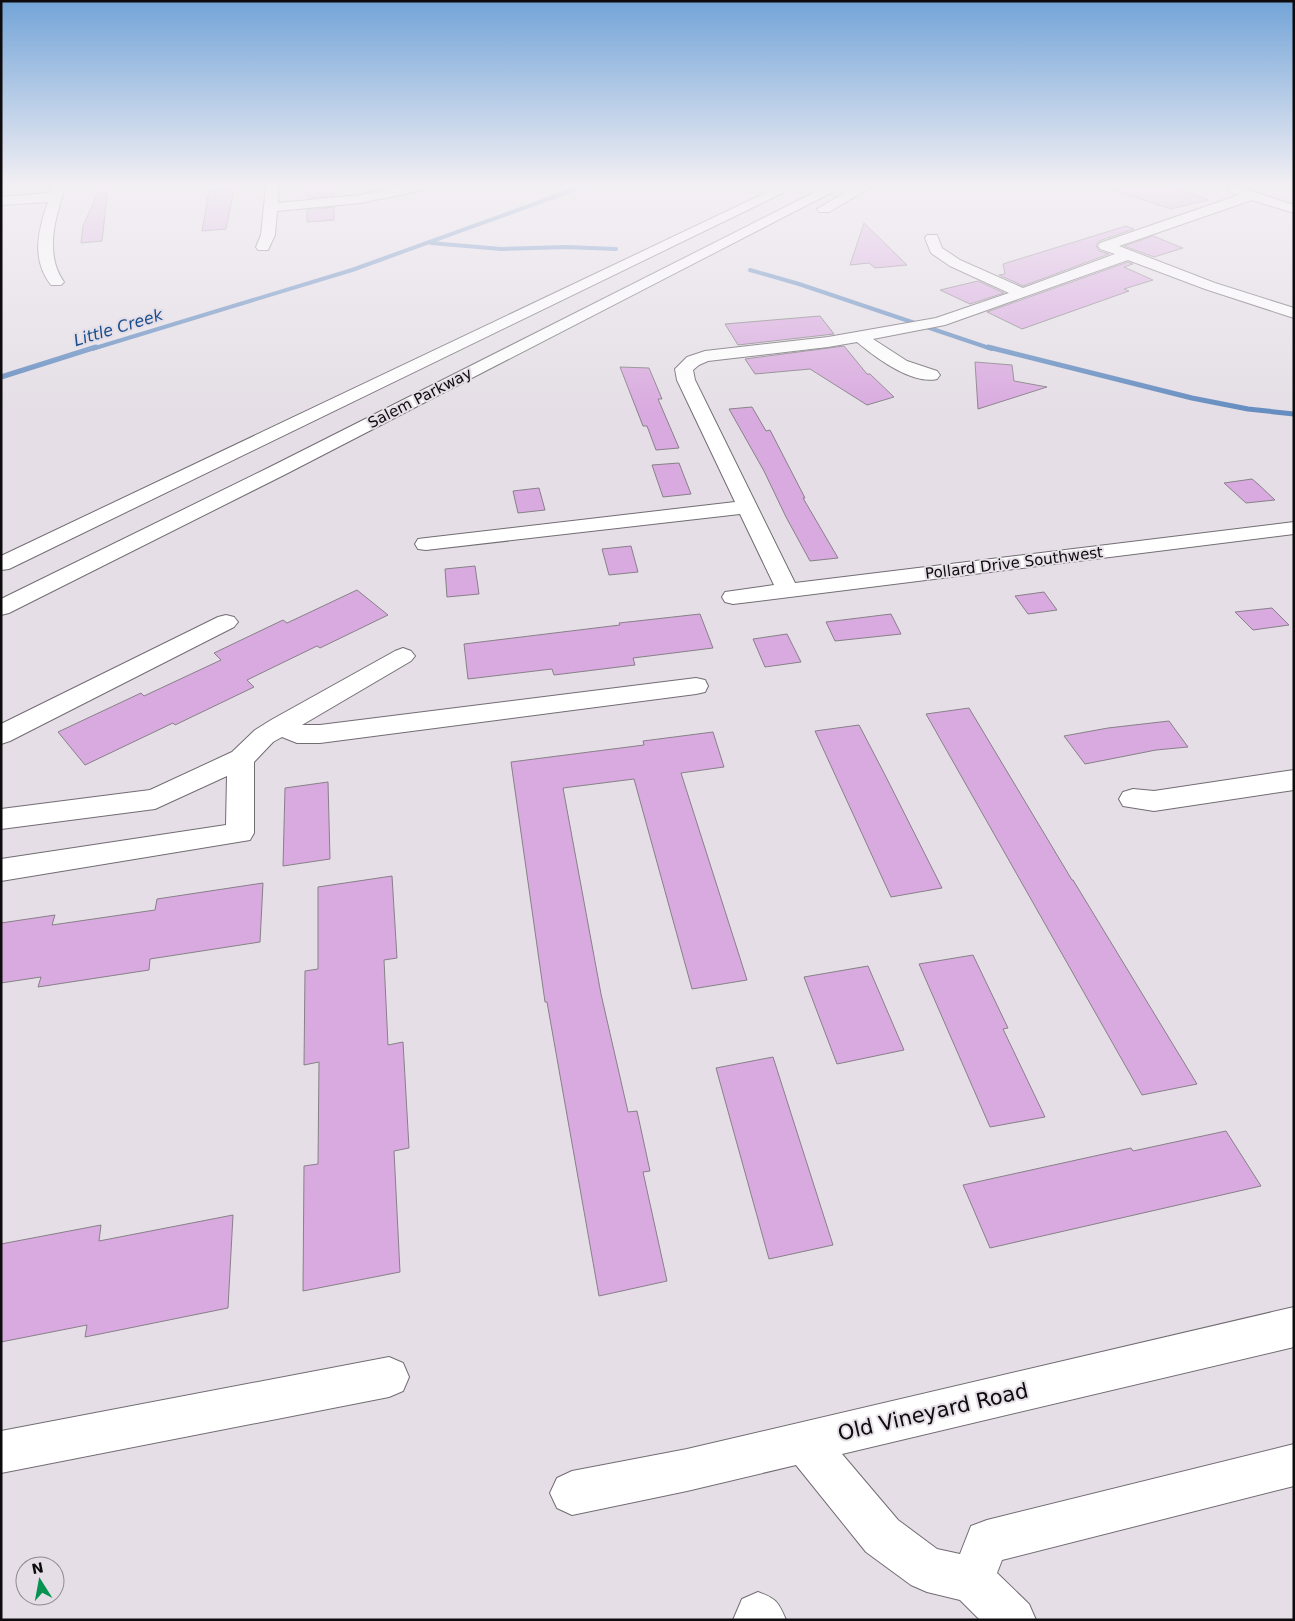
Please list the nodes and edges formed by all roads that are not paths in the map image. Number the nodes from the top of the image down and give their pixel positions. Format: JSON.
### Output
{"nodes":[{"id":1,"x":47,"y":262,"type":"edge"},
{"id":2,"x":630,"y":262,"type":"edge"},
{"id":3,"x":689,"y":262,"type":"edge"},
{"id":4,"x":720,"y":262,"type":"edge"},
{"id":5,"x":953,"y":262,"type":"edge"},
{"id":6,"x":1109,"y":262,"type":"edge"},
{"id":7,"x":1145,"y":262,"type":"edge"},
{"id":8,"x":56,"y":282,"type":"dead end"},
{"id":9,"x":1023,"y":293,"type":"junction"},
{"id":10,"x":1294,"y":313,"type":"edge"},
{"id":11,"x":862,"y":337,"type":"junction"},
{"id":12,"x":931,"y":375,"type":"dead end"},
{"id":13,"x":451,"y":383,"type":"junction"},
{"id":14,"x":747,"y":507,"type":"junction"},
{"id":15,"x":1294,"y":528,"type":"edge"},
{"id":16,"x":426,"y":544,"type":"dead end"},
{"id":17,"x":1,"y":564,"type":"edge"},
{"id":18,"x":787,"y":590,"type":"junction"},
{"id":19,"x":733,"y":597,"type":"dead end"},
{"id":20,"x":1,"y":608,"type":"edge"},
{"id":21,"x":226,"y":622,"type":"dead end"},
{"id":22,"x":403,"y":656,"type":"dead end"},
{"id":23,"x":696,"y":686,"type":"dead end"},
{"id":24,"x":280,"y":726,"type":"junction"},
{"id":25,"x":1,"y":735,"type":"edge"},
{"id":26,"x":241,"y":758,"type":"junction"},
{"id":27,"x":1294,"y":780,"type":"edge"},
{"id":28,"x":1133,"y":799,"type":"dead end"},
{"id":29,"x":1,"y":819,"type":"edge"},
{"id":30,"x":1,"y":870,"type":"edge"},
{"id":31,"x":1294,"y":1327,"type":"edge"},
{"id":32,"x":389,"y":1377,"type":"dead end"},
{"id":33,"x":804,"y":1442,"type":"junction"},
{"id":34,"x":1,"y":1452,"type":"edge"},
{"id":35,"x":1294,"y":1465,"type":"edge"},
{"id":36,"x":572,"y":1493,"type":"dead end"},
{"id":37,"x":972,"y":1580,"type":"junction"},
{"id":38,"x":756,"y":1620,"type":"edge"},
{"id":39,"x":763,"y":1620,"type":"edge"},
{"id":40,"x":1013,"y":1620,"type":"edge"}],
"edges":[{"from":1,"to":8,"type":"main road"},
{"from":2,"to":17,"type":"main road","name":"Salem Parkway"},
{"from":3,"to":13,"type":"main road","name":"Salem Parkway"},
{"from":4,"to":13,"type":"main road"},
{"from":5,"to":9,"type":"main road"},
{"from":6,"to":9,"type":"main road"},
{"from":7,"to":10,"type":"main road"},
{"from":9,"to":11,"type":"main road"},
{"from":11,"to":12,"type":"main road"},
{"from":11,"to":14,"type":"main road"},
{"from":13,"to":20,"type":"main road","name":"Salem Parkway"},
{"from":14,"to":16,"type":"main road"},
{"from":14,"to":18,"type":"main road"},
{"from":15,"to":18,"type":"main road","name":"Pollard Drive Southwest"},
{"from":18,"to":19,"type":"main road","name":"Pollard Drive Southwest"},
{"from":21,"to":25,"type":"main road"},
{"from":22,"to":24,"type":"main road"},
{"from":23,"to":24,"type":"main road"},
{"from":24,"to":26,"type":"main road"},
{"from":26,"to":29,"type":"main road"},
{"from":26,"to":30,"type":"main road"},
{"from":27,"to":28,"type":"main road"},
{"from":31,"to":33,"type":"main road","name":"Old Vineyard Road"},
{"from":32,"to":34,"type":"main road"},
{"from":33,"to":36,"type":"main road","name":"Old Vineyard Road"},
{"from":33,"to":37,"type":"main road"},
{"from":35,"to":37,"type":"main road"},
{"from":37,"to":40,"type":"main road"},
{"from":38,"to":39,"type":"main road"}]}
